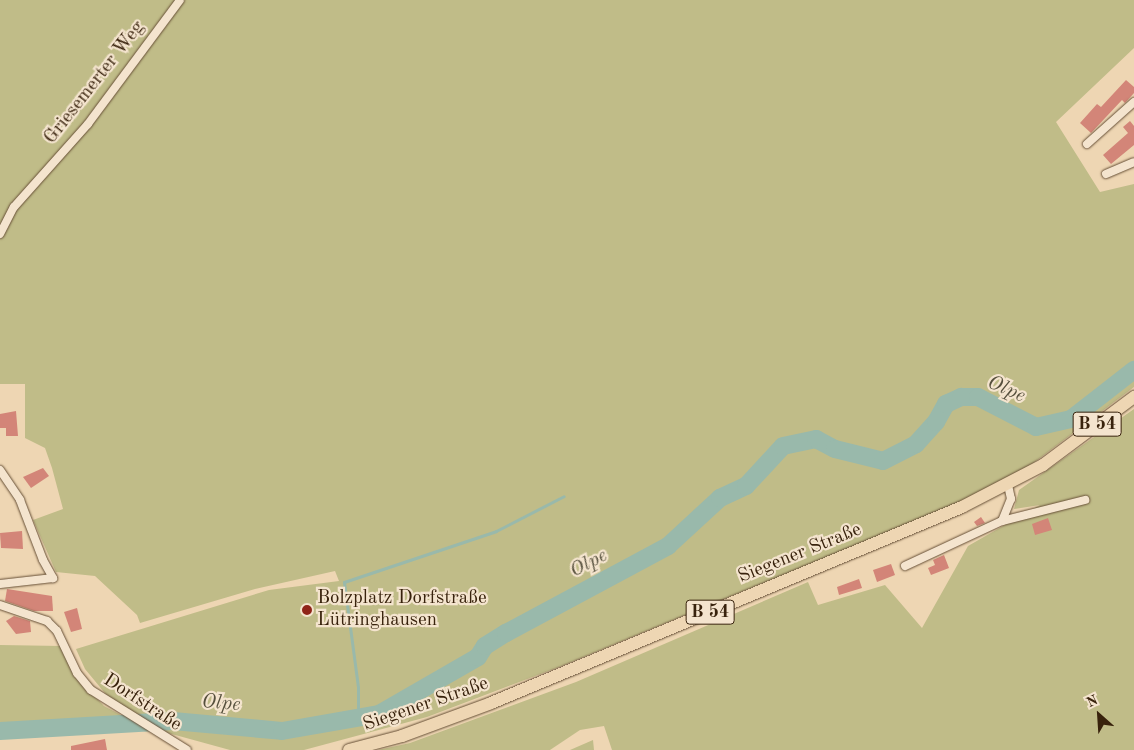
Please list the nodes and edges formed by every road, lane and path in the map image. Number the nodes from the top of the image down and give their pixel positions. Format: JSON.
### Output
{"nodes":[{"id":1,"x":180,"y":0,"type":"edge"},
{"id":2,"x":1134,"y":102,"type":"edge"},
{"id":3,"x":1087,"y":144,"type":"dead end"},
{"id":4,"x":1134,"y":162,"type":"edge"},
{"id":5,"x":1106,"y":174,"type":"dead end"},
{"id":6,"x":0,"y":234,"type":"edge"},
{"id":7,"x":1134,"y":397,"type":"edge"},
{"id":8,"x":0,"y":470,"type":"edge"},
{"id":9,"x":1008,"y":485,"type":"junction"},
{"id":10,"x":1085,"y":500,"type":"dead end"},
{"id":11,"x":1002,"y":521,"type":"junction"},
{"id":12,"x":905,"y":566,"type":"dead end"},
{"id":13,"x":0,"y":584,"type":"edge"},
{"id":14,"x":0,"y":605,"type":"edge"},
{"id":15,"x":187,"y":750,"type":"edge"},
{"id":16,"x":349,"y":750,"type":"edge"}],
"edges":[{"from":1,"to":6,"type":"street","name":"Griesemerter Weg"},
{"from":2,"to":3,"type":"street"},
{"from":4,"to":5,"type":"street"},
{"from":7,"to":9,"type":"main road","name":"Siegener Straße","number":"B 54"},
{"from":8,"to":13,"type":"street"},
{"from":9,"to":11,"type":"street"},
{"from":9,"to":16,"type":"main road","name":"Siegener Straße","number":"B 54"},
{"from":10,"to":11,"type":"street"},
{"from":11,"to":12,"type":"street"},
{"from":14,"to":15,"type":"street","name":"Dorfstraße"}]}
